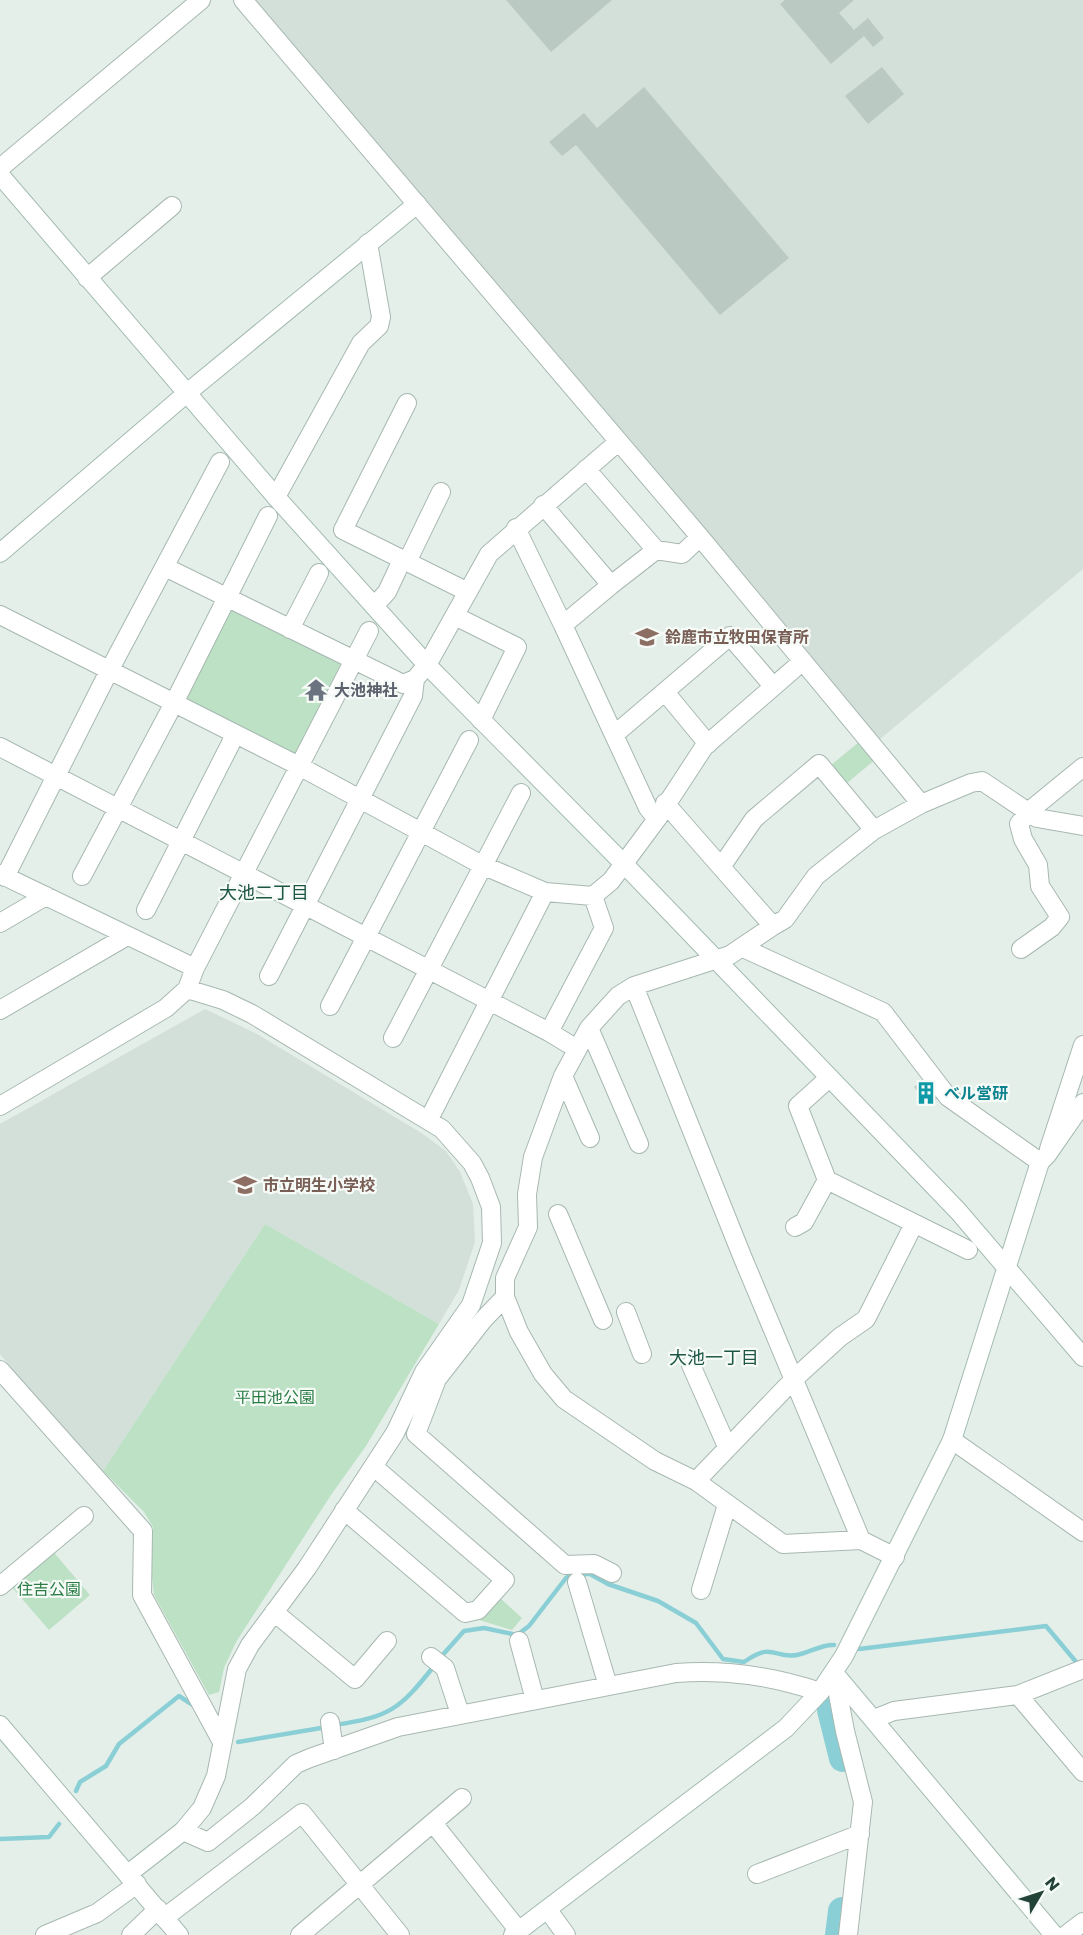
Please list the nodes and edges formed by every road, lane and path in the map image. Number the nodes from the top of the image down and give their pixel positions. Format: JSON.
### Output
{"nodes":[{"id":1,"x":201,"y":0,"type":"edge"},
{"id":2,"x":243,"y":0,"type":"edge"},
{"id":3,"x":0,"y":168,"type":"edge"},
{"id":4,"x":0,"y":175,"type":"edge"},
{"id":5,"x":417,"y":204,"type":"junction"},
{"id":6,"x":172,"y":206,"type":"dead end"},
{"id":7,"x":368,"y":243,"type":"junction"},
{"id":8,"x":87,"y":278,"type":"junction"},
{"id":9,"x":187,"y":393,"type":"junction"},
{"id":10,"x":407,"y":403,"type":"dead end"},
{"id":11,"x":618,"y":442,"type":"junction"},
{"id":12,"x":220,"y":462,"type":"dead end"},
{"id":13,"x":586,"y":469,"type":"junction"},
{"id":14,"x":441,"y":492,"type":"dead end"},
{"id":15,"x":276,"y":497,"type":"junction"},
{"id":16,"x":543,"y":505,"type":"junction"},
{"id":17,"x":268,"y":516,"type":"dead end"},
{"id":18,"x":516,"y":528,"type":"junction"},
{"id":19,"x":700,"y":537,"type":"junction"},
{"id":20,"x":656,"y":550,"type":"junction"},
{"id":21,"x":0,"y":553,"type":"edge"},
{"id":22,"x":404,"y":561,"type":"junction"},
{"id":23,"x":165,"y":567,"type":"junction"},
{"id":24,"x":319,"y":573,"type":"dead end"},
{"id":25,"x":611,"y":585,"type":"junction"},
{"id":26,"x":468,"y":592,"type":"junction"},
{"id":27,"x":227,"y":597,"type":"junction"},
{"id":28,"x":374,"y":606,"type":"junction"},
{"id":29,"x":0,"y":615,"type":"edge"},
{"id":30,"x":455,"y":616,"type":"junction"},
{"id":31,"x":563,"y":625,"type":"junction"},
{"id":32,"x":290,"y":629,"type":"junction"},
{"id":33,"x":369,"y":631,"type":"dead end"},
{"id":34,"x":803,"y":660,"type":"junction"},
{"id":35,"x":354,"y":661,"type":"junction"},
{"id":36,"x":109,"y":671,"type":"junction"},
{"id":37,"x":421,"y":672,"type":"junction"},
{"id":38,"x":773,"y":686,"type":"junction"},
{"id":39,"x":665,"y":692,"type":"junction"},
{"id":40,"x":174,"y":704,"type":"junction"},
{"id":41,"x":481,"y":720,"type":"junction"},
{"id":42,"x":235,"y":735,"type":"junction"},
{"id":43,"x":614,"y":735,"type":"junction"},
{"id":44,"x":469,"y":740,"type":"dead end"},
{"id":45,"x":708,"y":744,"type":"junction"},
{"id":46,"x":0,"y":747,"type":"edge"},
{"id":47,"x":299,"y":766,"type":"junction"},
{"id":48,"x":1083,"y":767,"type":"edge"},
{"id":49,"x":56,"y":777,"type":"junction"},
{"id":50,"x":521,"y":793,"type":"dead end"},
{"id":51,"x":361,"y":800,"type":"junction"},
{"id":52,"x":921,"y":804,"type":"junction"},
{"id":53,"x":117,"y":808,"type":"junction"},
{"id":54,"x":661,"y":811,"type":"junction"},
{"id":55,"x":1028,"y":812,"type":"junction"},
{"id":56,"x":1083,"y":826,"type":"edge"},
{"id":57,"x":874,"y":830,"type":"junction"},
{"id":58,"x":420,"y":832,"type":"junction"},
{"id":59,"x":179,"y":842,"type":"junction"},
{"id":60,"x":624,"y":864,"type":"junction"},
{"id":61,"x":482,"y":866,"type":"junction"},
{"id":62,"x":721,"y":867,"type":"junction"},
{"id":63,"x":243,"y":874,"type":"junction"},
{"id":64,"x":3,"y":875,"type":"edge"},
{"id":65,"x":82,"y":876,"type":"dead end"},
{"id":66,"x":545,"y":892,"type":"junction"},
{"id":67,"x":592,"y":896,"type":"junction"},
{"id":68,"x":46,"y":897,"type":"junction"},
{"id":69,"x":305,"y":906,"type":"junction"},
{"id":70,"x":147,"y":910,"type":"dead end"},
{"id":71,"x":0,"y":923,"type":"edge"},
{"id":72,"x":773,"y":926,"type":"junction"},
{"id":73,"x":127,"y":936,"type":"junction"},
{"id":74,"x":365,"y":937,"type":"junction"},
{"id":75,"x":743,"y":948,"type":"junction"},
{"id":76,"x":1021,"y":949,"type":"dead end"},
{"id":77,"x":716,"y":959,"type":"junction"},
{"id":78,"x":195,"y":968,"type":"junction"},
{"id":79,"x":428,"y":970,"type":"junction"},
{"id":80,"x":269,"y":976,"type":"dead end"},
{"id":81,"x":634,"y":986,"type":"junction"},
{"id":82,"x":187,"y":989,"type":"junction"},
{"id":83,"x":488,"y":1002,"type":"junction"},
{"id":84,"x":330,"y":1006,"type":"dead end"},
{"id":85,"x":0,"y":1010,"type":"edge"},
{"id":86,"x":589,"y":1028,"type":"junction"},
{"id":87,"x":549,"y":1032,"type":"junction"},
{"id":88,"x":393,"y":1038,"type":"dead end"},
{"id":89,"x":1083,"y":1045,"type":"edge"},
{"id":90,"x":577,"y":1049,"type":"junction"},
{"id":91,"x":563,"y":1076,"type":"junction"},
{"id":92,"x":829,"y":1078,"type":"junction"},
{"id":93,"x":1083,"y":1103,"type":"edge"},
{"id":94,"x":0,"y":1106,"type":"edge"},
{"id":95,"x":429,"y":1119,"type":"junction"},
{"id":96,"x":590,"y":1138,"type":"dead end"},
{"id":97,"x":639,"y":1144,"type":"dead end"},
{"id":98,"x":1044,"y":1158,"type":"junction"},
{"id":99,"x":827,"y":1180,"type":"junction"},
{"id":100,"x":558,"y":1214,"type":"dead end"},
{"id":101,"x":914,"y":1224,"type":"junction"},
{"id":102,"x":795,"y":1227,"type":"dead end"},
{"id":103,"x":968,"y":1250,"type":"dead end"},
{"id":104,"x":1007,"y":1268,"type":"junction"},
{"id":105,"x":505,"y":1297,"type":"junction"},
{"id":106,"x":626,"y":1312,"type":"dead end"},
{"id":107,"x":603,"y":1320,"type":"dead end"},
{"id":108,"x":642,"y":1354,"type":"dead end"},
{"id":109,"x":1083,"y":1357,"type":"edge"},
{"id":110,"x":691,"y":1365,"type":"dead end"},
{"id":111,"x":0,"y":1370,"type":"edge"},
{"id":112,"x":431,"y":1376,"type":"junction"},
{"id":113,"x":795,"y":1378,"type":"junction"},
{"id":114,"x":952,"y":1440,"type":"junction"},
{"id":115,"x":729,"y":1446,"type":"junction"},
{"id":116,"x":374,"y":1467,"type":"junction"},
{"id":117,"x":696,"y":1481,"type":"junction"},
{"id":118,"x":727,"y":1505,"type":"junction"},
{"id":119,"x":344,"y":1510,"type":"junction"},
{"id":120,"x":84,"y":1516,"type":"dead end"},
{"id":121,"x":1083,"y":1532,"type":"edge"},
{"id":122,"x":861,"y":1540,"type":"junction"},
{"id":123,"x":895,"y":1557,"type":"junction"},
{"id":124,"x":612,"y":1573,"type":"dead end"},
{"id":125,"x":577,"y":1582,"type":"dead end"},
{"id":126,"x":0,"y":1586,"type":"edge"},
{"id":127,"x":702,"y":1590,"type":"dead end"},
{"id":128,"x":274,"y":1612,"type":"junction"},
{"id":129,"x":387,"y":1641,"type":"dead end"},
{"id":130,"x":519,"y":1641,"type":"dead end"},
{"id":131,"x":438,"y":1663,"type":"dead end"},
{"id":132,"x":1083,"y":1669,"type":"edge"},
{"id":133,"x":834,"y":1673,"type":"junction"},
{"id":134,"x":608,"y":1686,"type":"junction"},
{"id":135,"x":820,"y":1692,"type":"junction"},
{"id":136,"x":1018,"y":1695,"type":"junction"},
{"id":137,"x":535,"y":1700,"type":"junction"},
{"id":138,"x":460,"y":1714,"type":"junction"},
{"id":139,"x":874,"y":1719,"type":"junction"},
{"id":140,"x":0,"y":1725,"type":"edge"},
{"id":141,"x":222,"y":1742,"type":"junction"},
{"id":142,"x":1083,"y":1772,"type":"edge"},
{"id":143,"x":462,"y":1798,"type":"dead end"},
{"id":144,"x":433,"y":1823,"type":"junction"},
{"id":145,"x":183,"y":1831,"type":"junction"},
{"id":146,"x":855,"y":1836,"type":"junction"},
{"id":147,"x":757,"y":1874,"type":"dead end"},
{"id":148,"x":133,"y":1879,"type":"junction"},
{"id":149,"x":361,"y":1884,"type":"junction"},
{"id":150,"x":548,"y":1910,"type":"junction"},
{"id":151,"x":161,"y":1913,"type":"junction"},
{"id":152,"x":1083,"y":1922,"type":"edge"},
{"id":153,"x":851,"y":1931,"type":"edge"},
{"id":154,"x":516,"y":1933,"type":"edge"},
{"id":155,"x":45,"y":1935,"type":"edge"},
{"id":156,"x":131,"y":1935,"type":"edge"},
{"id":157,"x":179,"y":1935,"type":"edge"},
{"id":158,"x":300,"y":1935,"type":"edge"},
{"id":159,"x":400,"y":1935,"type":"edge"},
{"id":160,"x":566,"y":1935,"type":"edge"},
{"id":161,"x":1054,"y":1935,"type":"edge"},
{"id":162,"x":1066,"y":1935,"type":"edge"}],
"edges":[{"from":1,"to":3,"type":"street"},
{"from":2,"to":5,"type":"street"},
{"from":4,"to":8,"type":"street"},
{"from":5,"to":7,"type":"street"},
{"from":5,"to":11,"type":"street"},
{"from":6,"to":8,"type":"street"},
{"from":7,"to":9,"type":"street"},
{"from":7,"to":15,"type":"street"},
{"from":8,"to":9,"type":"street"},
{"from":9,"to":15,"type":"street"},
{"from":9,"to":21,"type":"street"},
{"from":10,"to":22,"type":"street"},
{"from":11,"to":13,"type":"street"},
{"from":11,"to":19,"type":"street"},
{"from":12,"to":23,"type":"street"},
{"from":13,"to":16,"type":"street"},
{"from":13,"to":20,"type":"street"},
{"from":14,"to":22,"type":"street"},
{"from":15,"to":28,"type":"street"},
{"from":16,"to":18,"type":"street"},
{"from":16,"to":25,"type":"street"},
{"from":17,"to":27,"type":"street"},
{"from":18,"to":26,"type":"street"},
{"from":18,"to":31,"type":"street"},
{"from":19,"to":20,"type":"street"},
{"from":19,"to":34,"type":"street"},
{"from":20,"to":25,"type":"street"},
{"from":22,"to":26,"type":"street"},
{"from":22,"to":28,"type":"street"},
{"from":23,"to":27,"type":"street"},
{"from":23,"to":36,"type":"street"},
{"from":24,"to":32,"type":"street"},
{"from":25,"to":31,"type":"street"},
{"from":26,"to":30,"type":"street"},
{"from":27,"to":32,"type":"street"},
{"from":27,"to":40,"type":"street"},
{"from":28,"to":37,"type":"street"},
{"from":29,"to":36,"type":"street"},
{"from":30,"to":37,"type":"street"},
{"from":30,"to":41,"type":"street"},
{"from":31,"to":43,"type":"street"},
{"from":32,"to":35,"type":"street"},
{"from":33,"to":35,"type":"street"},
{"from":34,"to":38,"type":"street"},
{"from":34,"to":52,"type":"street"},
{"from":35,"to":37,"type":"street"},
{"from":35,"to":47,"type":"street"},
{"from":36,"to":40,"type":"street"},
{"from":36,"to":49,"type":"street"},
{"from":37,"to":41,"type":"street"},
{"from":37,"to":51,"type":"street"},
{"from":38,"to":39,"type":"street"},
{"from":38,"to":45,"type":"street"},
{"from":39,"to":43,"type":"street"},
{"from":39,"to":45,"type":"street"},
{"from":40,"to":42,"type":"street"},
{"from":40,"to":53,"type":"street"},
{"from":41,"to":60,"type":"street"},
{"from":42,"to":47,"type":"street"},
{"from":42,"to":59,"type":"street"},
{"from":43,"to":54,"type":"street"},
{"from":44,"to":58,"type":"street"},
{"from":45,"to":54,"type":"street"},
{"from":46,"to":49,"type":"street"},
{"from":47,"to":51,"type":"street"},
{"from":47,"to":63,"type":"street"},
{"from":48,"to":55,"type":"street"},
{"from":49,"to":53,"type":"street"},
{"from":49,"to":64,"type":"street"},
{"from":50,"to":61,"type":"street"},
{"from":51,"to":58,"type":"street"},
{"from":51,"to":69,"type":"street"},
{"from":52,"to":55,"type":"street"},
{"from":52,"to":57,"type":"street"},
{"from":53,"to":59,"type":"street"},
{"from":53,"to":65,"type":"street"},
{"from":54,"to":60,"type":"street"},
{"from":54,"to":62,"type":"street"},
{"from":55,"to":56,"type":"street"},
{"from":55,"to":76,"type":"street"},
{"from":57,"to":62,"type":"street"},
{"from":57,"to":72,"type":"street"},
{"from":58,"to":61,"type":"street"},
{"from":58,"to":74,"type":"street"},
{"from":59,"to":63,"type":"street"},
{"from":59,"to":70,"type":"street"},
{"from":60,"to":67,"type":"street"},
{"from":60,"to":77,"type":"street"},
{"from":61,"to":66,"type":"street"},
{"from":61,"to":79,"type":"street"},
{"from":62,"to":72,"type":"street"},
{"from":63,"to":69,"type":"street"},
{"from":63,"to":78,"type":"street"},
{"from":64,"to":68,"type":"street"},
{"from":66,"to":67,"type":"street"},
{"from":66,"to":83,"type":"street"},
{"from":67,"to":87,"type":"street"},
{"from":68,"to":71,"type":"street"},
{"from":68,"to":73,"type":"street"},
{"from":69,"to":74,"type":"street"},
{"from":69,"to":80,"type":"street"},
{"from":72,"to":75,"type":"street"},
{"from":73,"to":78,"type":"street"},
{"from":73,"to":85,"type":"street"},
{"from":74,"to":79,"type":"street"},
{"from":74,"to":84,"type":"street"},
{"from":75,"to":77,"type":"street"},
{"from":75,"to":98,"type":"street"},
{"from":77,"to":81,"type":"street"},
{"from":77,"to":92,"type":"street"},
{"from":78,"to":82,"type":"street"},
{"from":79,"to":83,"type":"street"},
{"from":79,"to":88,"type":"street"},
{"from":81,"to":86,"type":"street"},
{"from":81,"to":113,"type":"street"},
{"from":82,"to":94,"type":"street"},
{"from":82,"to":95,"type":"street"},
{"from":83,"to":87,"type":"street"},
{"from":83,"to":95,"type":"street"},
{"from":86,"to":90,"type":"street"},
{"from":86,"to":97,"type":"street"},
{"from":87,"to":90,"type":"street"},
{"from":89,"to":98,"type":"street"},
{"from":90,"to":91,"type":"street"},
{"from":91,"to":96,"type":"street"},
{"from":91,"to":105,"type":"street"},
{"from":92,"to":99,"type":"street"},
{"from":92,"to":104,"type":"street"},
{"from":93,"to":98,"type":"street"},
{"from":95,"to":112,"type":"street"},
{"from":98,"to":104,"type":"street"},
{"from":99,"to":101,"type":"street"},
{"from":99,"to":102,"type":"street"},
{"from":100,"to":107,"type":"street"},
{"from":101,"to":103,"type":"street"},
{"from":101,"to":113,"type":"street"},
{"from":104,"to":109,"type":"street"},
{"from":104,"to":114,"type":"street"},
{"from":105,"to":112,"type":"street"},
{"from":105,"to":117,"type":"street"},
{"from":106,"to":108,"type":"street"},
{"from":110,"to":115,"type":"street"},
{"from":111,"to":141,"type":"street"},
{"from":112,"to":116,"type":"street"},
{"from":112,"to":124,"type":"street"},
{"from":113,"to":115,"type":"street"},
{"from":113,"to":122,"type":"street"},
{"from":114,"to":121,"type":"street"},
{"from":114,"to":123,"type":"street"},
{"from":115,"to":117,"type":"street"},
{"from":116,"to":119,"type":"street"},
{"from":116,"to":119,"type":"street"},
{"from":117,"to":118,"type":"street"},
{"from":118,"to":122,"type":"street"},
{"from":118,"to":127,"type":"street"},
{"from":119,"to":128,"type":"street"},
{"from":120,"to":126,"type":"street"},
{"from":122,"to":123,"type":"street"},
{"from":123,"to":133,"type":"street"},
{"from":125,"to":134,"type":"street"},
{"from":128,"to":129,"type":"street"},
{"from":128,"to":141,"type":"street"},
{"from":130,"to":137,"type":"street"},
{"from":131,"to":138,"type":"street"},
{"from":132,"to":136,"type":"street"},
{"from":133,"to":135,"type":"street"},
{"from":133,"to":139,"type":"street"},
{"from":133,"to":146,"type":"street"},
{"from":134,"to":135,"type":"street"},
{"from":134,"to":137,"type":"street"},
{"from":135,"to":150,"type":"street"},
{"from":136,"to":139,"type":"street"},
{"from":136,"to":142,"type":"street"},
{"from":137,"to":138,"type":"street"},
{"from":138,"to":145,"type":"street"},
{"from":139,"to":161,"type":"street"},
{"from":140,"to":148,"type":"street"},
{"from":141,"to":145,"type":"street"},
{"from":143,"to":144,"type":"street"},
{"from":144,"to":149,"type":"street"},
{"from":144,"to":154,"type":"street"},
{"from":145,"to":148,"type":"street"},
{"from":146,"to":147,"type":"street"},
{"from":146,"to":153,"type":"street"},
{"from":148,"to":151,"type":"street"},
{"from":148,"to":155,"type":"street"},
{"from":149,"to":151,"type":"street"},
{"from":149,"to":158,"type":"street"},
{"from":149,"to":159,"type":"street"},
{"from":150,"to":154,"type":"street"},
{"from":150,"to":160,"type":"street"},
{"from":151,"to":156,"type":"street"},
{"from":151,"to":157,"type":"street"},
{"from":152,"to":162,"type":"street"}]}
